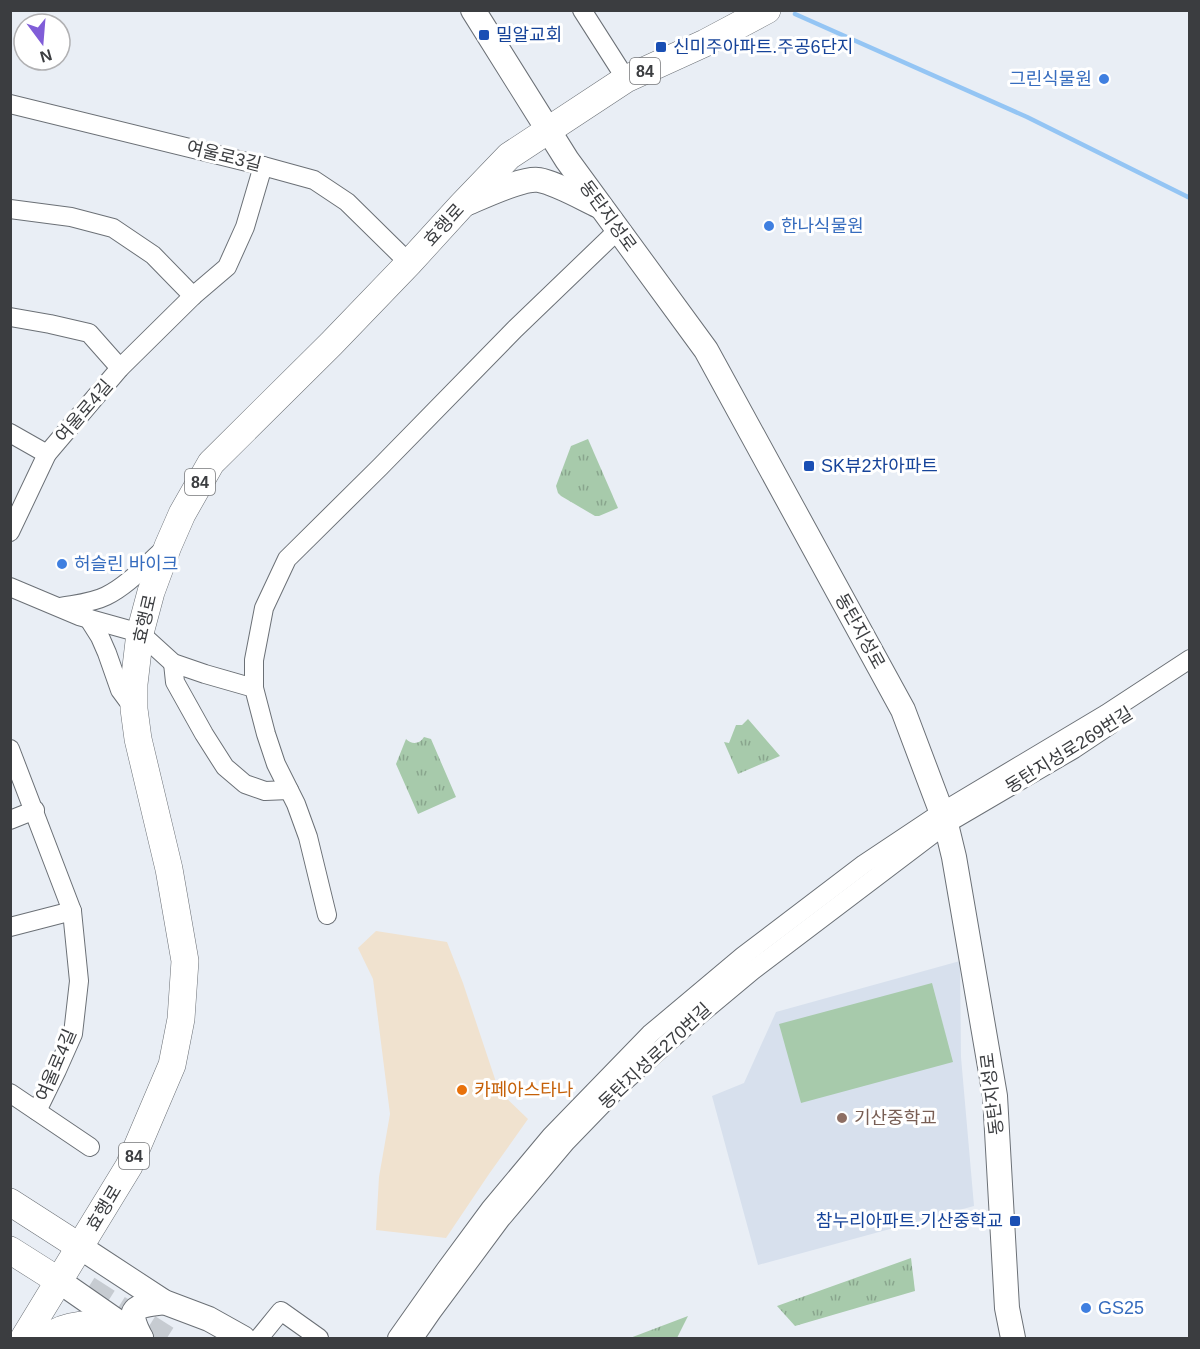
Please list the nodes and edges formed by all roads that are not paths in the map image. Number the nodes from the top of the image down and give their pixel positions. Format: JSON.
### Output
{"nodes":[{"id":1,"x":474,"y":10,"type":"edge"},
{"id":2,"x":582,"y":10,"type":"edge"},
{"id":3,"x":756,"y":16,"type":"edge"},
{"id":4,"x":626,"y":79,"type":"junction"},
{"id":5,"x":10,"y":104,"type":"edge"},
{"id":6,"x":549,"y":131,"type":"junction"},
{"id":7,"x":263,"y":166,"type":"junction"},
{"id":8,"x":461,"y":206,"type":"junction"},
{"id":9,"x":601,"y":207,"type":"junction"},
{"id":10,"x":10,"y":209,"type":"edge"},
{"id":11,"x":618,"y":230,"type":"junction"},
{"id":12,"x":409,"y":263,"type":"junction"},
{"id":13,"x":193,"y":296,"type":"junction"},
{"id":14,"x":10,"y":317,"type":"edge"},
{"id":15,"x":120,"y":368,"type":"junction"},
{"id":16,"x":10,"y":433,"type":"edge"},
{"id":17,"x":47,"y":454,"type":"junction"},
{"id":18,"x":10,"y":532,"type":"edge"},
{"id":19,"x":168,"y":546,"type":"junction"},
{"id":20,"x":10,"y":587,"type":"edge"},
{"id":21,"x":58,"y":607,"type":"junction"},
{"id":22,"x":88,"y":618,"type":"junction"},
{"id":23,"x":140,"y":633,"type":"junction"},
{"id":24,"x":1190,"y":659,"type":"edge"},
{"id":25,"x":173,"y":663,"type":"junction"},
{"id":26,"x":1190,"y":673,"type":"edge"},
{"id":27,"x":254,"y":688,"type":"junction"},
{"id":28,"x":134,"y":710,"type":"junction"},
{"id":29,"x":10,"y":749,"type":"edge"},
{"id":30,"x":289,"y":790,"type":"junction"},
{"id":31,"x":35,"y":810,"type":"junction"},
{"id":32,"x":944,"y":818,"type":"junction"},
{"id":33,"x":10,"y":820,"type":"edge"},
{"id":34,"x":72,"y":911,"type":"junction"},
{"id":35,"x":327,"y":915,"type":"dead end"},
{"id":36,"x":10,"y":927,"type":"edge"},
{"id":37,"x":10,"y":1093,"type":"edge"},
{"id":38,"x":37,"y":1111,"type":"junction"},
{"id":39,"x":90,"y":1147,"type":"dead end"},
{"id":40,"x":10,"y":1202,"type":"edge"},
{"id":41,"x":80,"y":1247,"type":"junction"},
{"id":42,"x":10,"y":1251,"type":"edge"},
{"id":43,"x":59,"y":1281,"type":"junction"},
{"id":44,"x":164,"y":1302,"type":"junction"},
{"id":45,"x":132,"y":1332,"type":"edge"},
{"id":46,"x":24,"y":1338,"type":"edge"},
{"id":47,"x":46,"y":1338,"type":"edge"},
{"id":48,"x":243,"y":1338,"type":"edge"},
{"id":49,"x":259,"y":1338,"type":"edge"},
{"id":50,"x":319,"y":1338,"type":"edge"},
{"id":51,"x":397,"y":1338,"type":"edge"},
{"id":52,"x":414,"y":1338,"type":"edge"},
{"id":53,"x":1013,"y":1338,"type":"edge"}],
"edges":[{"from":1,"to":6,"type":"main road","name":"동탄지성로"},
{"from":2,"to":4,"type":"street"},
{"from":3,"to":4,"type":"main road","name":"효행로","number":"84"},
{"from":4,"to":6,"type":"main road","name":"효행로","number":"84"},
{"from":5,"to":7,"type":"street","name":"여울로3길"},
{"from":6,"to":8,"type":"main road","name":"효행로","number":"84"},
{"from":6,"to":9,"type":"main road","name":"동탄지성로"},
{"from":7,"to":12,"type":"street","name":"여울로3길"},
{"from":7,"to":13,"type":"street","name":"여울로4길"},
{"from":8,"to":9,"type":"main road"},
{"from":8,"to":12,"type":"main road","name":"효행로","number":"84"},
{"from":9,"to":11,"type":"main road","name":"동탄지성로"},
{"from":10,"to":13,"type":"street"},
{"from":11,"to":27,"type":"street"},
{"from":11,"to":32,"type":"main road","name":"동탄지성로"},
{"from":12,"to":19,"type":"main road","name":"효행로","number":"84"},
{"from":13,"to":15,"type":"street","name":"여울로4길"},
{"from":14,"to":15,"type":"street","name":"여울로4길"},
{"from":15,"to":17,"type":"street","name":"여울로4길"},
{"from":16,"to":17,"type":"street","name":"여울로4길"},
{"from":17,"to":18,"type":"street","name":"여울로4길"},
{"from":19,"to":21,"type":"street"},
{"from":19,"to":23,"type":"main road","name":"효행로","number":"84"},
{"from":20,"to":21,"type":"street"},
{"from":21,"to":22,"type":"street"},
{"from":22,"to":23,"type":"street"},
{"from":22,"to":28,"type":"street"},
{"from":23,"to":25,"type":"street"},
{"from":23,"to":28,"type":"main road","name":"효행로","number":"84"},
{"from":24,"to":32,"type":"street"},
{"from":25,"to":27,"type":"street"},
{"from":25,"to":30,"type":"street"},
{"from":26,"to":32,"type":"street","name":"동탄지성로269번길"},
{"from":27,"to":30,"type":"street"},
{"from":28,"to":41,"type":"main road","name":"효행로","number":"84"},
{"from":29,"to":31,"type":"street","name":"여울로4길"},
{"from":30,"to":35,"type":"street"},
{"from":31,"to":33,"type":"street"},
{"from":31,"to":34,"type":"street","name":"여울로4길"},
{"from":32,"to":51,"type":"street"},
{"from":32,"to":52,"type":"street","name":"동탄지성로270번길"},
{"from":32,"to":53,"type":"main road","name":"동탄지성로"},
{"from":34,"to":36,"type":"street"},
{"from":34,"to":38,"type":"street","name":"여울로4길"},
{"from":37,"to":38,"type":"street","name":"여울로4길"},
{"from":38,"to":39,"type":"street","name":"여울로4길"},
{"from":40,"to":41,"type":"main road"},
{"from":41,"to":43,"type":"main road","name":"효행로","number":"84"},
{"from":41,"to":44,"type":"main road"},
{"from":42,"to":43,"type":"main road"},
{"from":43,"to":45,"type":"main road"},
{"from":43,"to":46,"type":"main road","name":"효행로"},
{"from":44,"to":45,"type":"main road"},
{"from":44,"to":48,"type":"main road"},
{"from":45,"to":47,"type":"main road"},
{"from":49,"to":50,"type":"street"}]}
